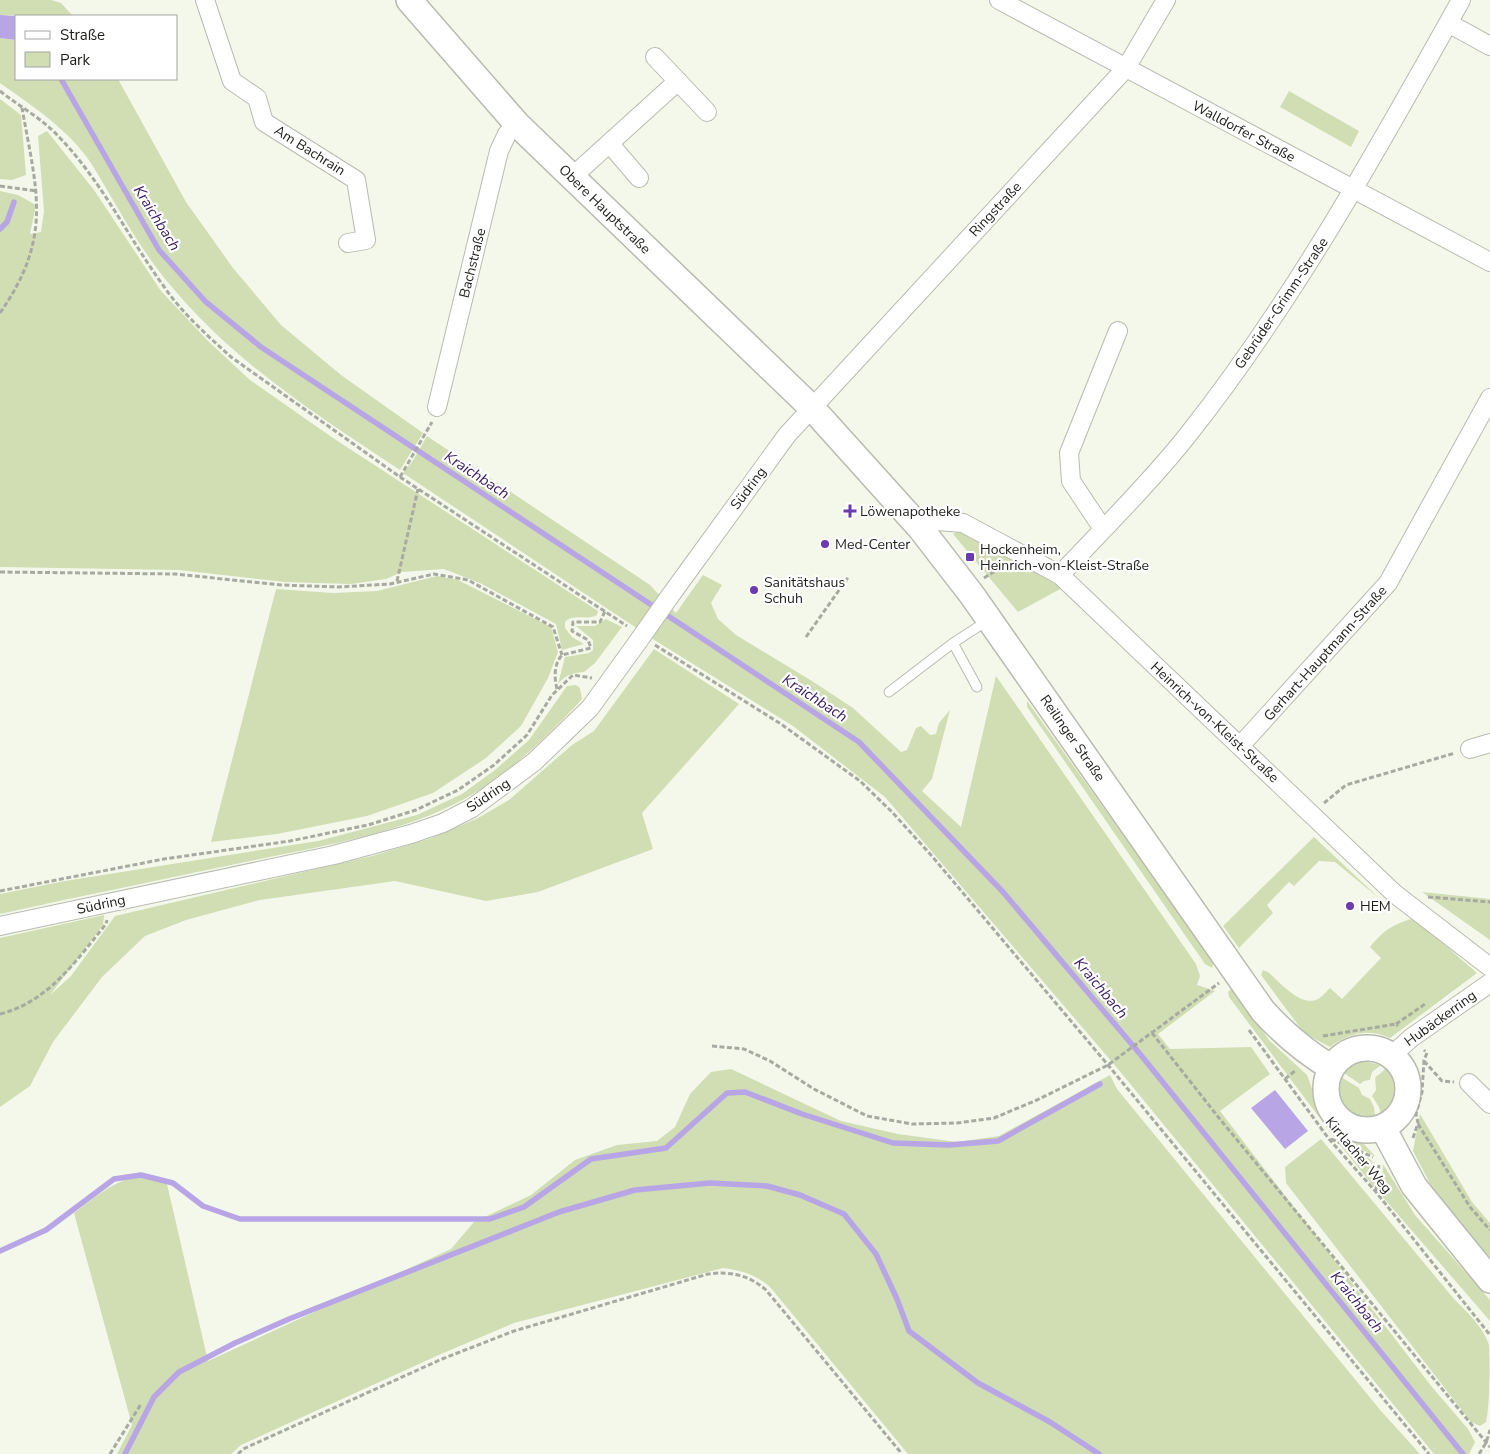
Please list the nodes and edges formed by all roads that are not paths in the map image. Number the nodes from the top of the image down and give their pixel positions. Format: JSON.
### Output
{"nodes":[{"id":1,"x":205,"y":0,"type":"edge"},
{"id":2,"x":409,"y":0,"type":"edge"},
{"id":3,"x":999,"y":0,"type":"edge"},
{"id":4,"x":1166,"y":0,"type":"edge"},
{"id":5,"x":1458,"y":1,"type":"edge"},
{"id":6,"x":1448,"y":23,"type":"junction"},
{"id":7,"x":1490,"y":46,"type":"edge"},
{"id":8,"x":655,"y":57,"type":"dead end"},
{"id":9,"x":1126,"y":68,"type":"junction"},
{"id":10,"x":678,"y":81,"type":"junction"},
{"id":11,"x":708,"y":112,"type":"dead end"},
{"id":12,"x":517,"y":124,"type":"junction"},
{"id":13,"x":609,"y":143,"type":"junction"},
{"id":14,"x":572,"y":177,"type":"junction"},
{"id":15,"x":638,"y":178,"type":"dead end"},
{"id":16,"x":1353,"y":189,"type":"junction"},
{"id":17,"x":348,"y":243,"type":"dead end"},
{"id":18,"x":1490,"y":262,"type":"edge"},
{"id":19,"x":1118,"y":331,"type":"dead end"},
{"id":20,"x":1490,"y":398,"type":"edge"},
{"id":21,"x":437,"y":407,"type":"dead end"},
{"id":22,"x":812,"y":408,"type":"junction"},
{"id":23,"x":921,"y":529,"type":"junction"},
{"id":24,"x":1103,"y":529,"type":"junction"},
{"id":25,"x":1060,"y":575,"type":"junction"},
{"id":26,"x":989,"y":619,"type":"junction"},
{"id":27,"x":954,"y":643,"type":"junction"},
{"id":28,"x":977,"y":687,"type":"dead end"},
{"id":29,"x":889,"y":692,"type":"dead end"},
{"id":30,"x":1490,"y":743,"type":"edge"},
{"id":31,"x":1240,"y":746,"type":"junction"},
{"id":32,"x":1470,"y":749,"type":"road end"},
{"id":33,"x":0,"y":926,"type":"edge"},
{"id":34,"x":1490,"y":967,"type":"edge"},
{"id":35,"x":1490,"y":982,"type":"edge"},
{"id":36,"x":1391,"y":1056,"type":"junction"},
{"id":37,"x":1332,"y":1068,"type":"junction"},
{"id":38,"x":1469,"y":1083,"type":"road end"},
{"id":39,"x":1490,"y":1104,"type":"edge"},
{"id":40,"x":1383,"y":1128,"type":"junction"},
{"id":41,"x":1490,"y":1280,"type":"edge"}],
"edges":[{"from":1,"to":17,"type":"street","name":"Am Bachrain"},
{"from":2,"to":12,"type":"main road","name":"Obere Hauptstraße"},
{"from":3,"to":9,"type":"street","name":"Walldorfer Straße"},
{"from":4,"to":9,"type":"street","name":"Ringstraße"},
{"from":5,"to":6,"type":"street","name":"Gebrüder-Grimm-Straße"},
{"from":6,"to":7,"type":"street"},
{"from":6,"to":16,"type":"street","name":"Gebrüder-Grimm-Straße"},
{"from":8,"to":10,"type":"street"},
{"from":9,"to":16,"type":"street","name":"Walldorfer Straße"},
{"from":9,"to":22,"type":"street","name":"Ringstraße"},
{"from":10,"to":11,"type":"street"},
{"from":10,"to":13,"type":"street"},
{"from":12,"to":14,"type":"main road","name":"Obere Hauptstraße"},
{"from":12,"to":21,"type":"street","name":"Bachstraße"},
{"from":13,"to":14,"type":"street"},
{"from":13,"to":15,"type":"street"},
{"from":14,"to":22,"type":"main road","name":"Obere Hauptstraße"},
{"from":16,"to":18,"type":"street","name":"Walldorfer Straße"},
{"from":16,"to":24,"type":"street","name":"Gebrüder-Grimm-Straße"},
{"from":19,"to":24,"type":"street"},
{"from":20,"to":31,"type":"street","name":"Gerhart-Hauptmann-Straße"},
{"from":22,"to":23,"type":"main road","name":"Reilinger Straße"},
{"from":22,"to":33,"type":"street","name":"Südring","bridge":true},
{"from":23,"to":25,"type":"street","name":"Heinrich-von-Kleist-Straße"},
{"from":23,"to":26,"type":"main road","name":"Reilinger Straße"},
{"from":24,"to":25,"type":"street","name":"Gebrüder-Grimm-Straße"},
{"from":25,"to":31,"type":"street","name":"Heinrich-von-Kleist-Straße"},
{"from":26,"to":27,"type":"lane"},
{"from":26,"to":37,"type":"main road","name":"Reilinger Straße"},
{"from":27,"to":28,"type":"lane"},
{"from":27,"to":29,"type":"lane"},
{"from":30,"to":32,"type":"street"},
{"from":31,"to":34,"type":"street","name":"Heinrich-von-Kleist-Straße"},
{"from":35,"to":36,"type":"street","name":"Hubäckerring"},
{"from":36,"to":37,"type":"main road"},
{"from":36,"to":40,"type":"main road"},
{"from":37,"to":40,"type":"main road"},
{"from":38,"to":39,"type":"street"},
{"from":40,"to":41,"type":"main road"}]}
